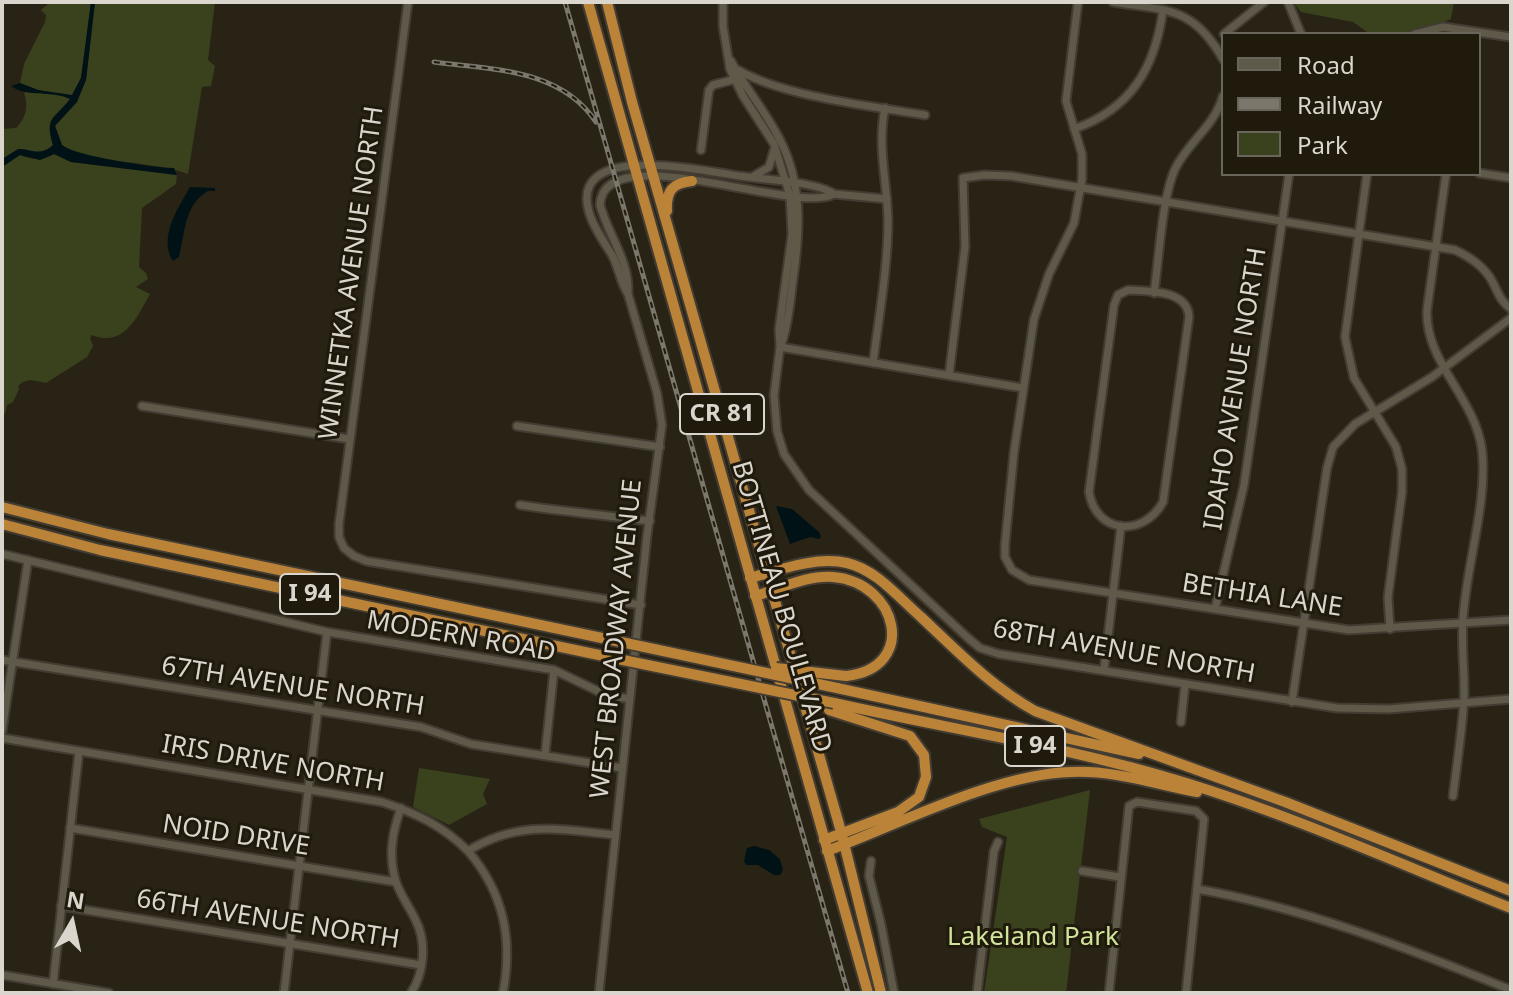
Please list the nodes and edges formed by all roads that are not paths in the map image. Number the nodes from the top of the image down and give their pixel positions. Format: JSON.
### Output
{"nodes":[{"id":1,"x":408,"y":2,"type":"edge"},
{"id":2,"x":588,"y":2,"type":"edge"},
{"id":3,"x":607,"y":2,"type":"edge"},
{"id":4,"x":723,"y":2,"type":"edge"},
{"id":5,"x":1078,"y":2,"type":"edge"},
{"id":6,"x":1113,"y":2,"type":"edge"},
{"id":7,"x":1264,"y":2,"type":"edge"},
{"id":8,"x":1288,"y":2,"type":"edge"},
{"id":9,"x":1163,"y":10,"type":"junction"},
{"id":10,"x":1226,"y":32,"type":"edge"},
{"id":11,"x":1300,"y":32,"type":"edge"},
{"id":12,"x":1421,"y":32,"type":"edge"},
{"id":13,"x":1464,"y":32,"type":"edge"},
{"id":14,"x":1481,"y":34,"type":"edge"},
{"id":15,"x":1221,"y":36,"type":"edge"},
{"id":16,"x":1511,"y":37,"type":"edge"},
{"id":17,"x":1212,"y":43,"type":"junction"},
{"id":18,"x":727,"y":52,"type":"junction"},
{"id":19,"x":1221,"y":56,"type":"edge"},
{"id":20,"x":736,"y":69,"type":"junction"},
{"id":21,"x":738,"y":79,"type":"junction"},
{"id":22,"x":759,"y":80,"type":"junction"},
{"id":23,"x":750,"y":95,"type":"junction"},
{"id":24,"x":1221,"y":100,"type":"edge"},
{"id":25,"x":885,"y":108,"type":"junction"},
{"id":26,"x":925,"y":115,"type":"dead end"},
{"id":27,"x":1074,"y":129,"type":"junction"},
{"id":28,"x":774,"y":144,"type":"junction"},
{"id":29,"x":701,"y":150,"type":"dead end"},
{"id":30,"x":652,"y":169,"type":"junction"},
{"id":31,"x":636,"y":171,"type":"junction"},
{"id":32,"x":1481,"y":173,"type":"edge"},
{"id":33,"x":1289,"y":176,"type":"edge"},
{"id":34,"x":1367,"y":176,"type":"edge"},
{"id":35,"x":1446,"y":176,"type":"edge"},
{"id":36,"x":750,"y":177,"type":"junction"},
{"id":37,"x":1511,"y":178,"type":"edge"},
{"id":38,"x":692,"y":181,"type":"junction"},
{"id":39,"x":792,"y":183,"type":"junction"},
{"id":40,"x":1081,"y":188,"type":"junction"},
{"id":41,"x":834,"y":194,"type":"junction"},
{"id":42,"x":794,"y":197,"type":"junction"},
{"id":43,"x":887,"y":199,"type":"junction"},
{"id":44,"x":1167,"y":202,"type":"junction"},
{"id":45,"x":667,"y":221,"type":"junction"},
{"id":46,"x":1282,"y":221,"type":"junction"},
{"id":47,"x":1359,"y":233,"type":"junction"},
{"id":48,"x":1436,"y":246,"type":"junction"},
{"id":49,"x":1154,"y":293,"type":"junction"},
{"id":50,"x":628,"y":294,"type":"junction"},
{"id":51,"x":1511,"y":309,"type":"edge"},
{"id":52,"x":1511,"y":318,"type":"edge"},
{"id":53,"x":780,"y":347,"type":"junction"},
{"id":54,"x":873,"y":363,"type":"junction"},
{"id":55,"x":1445,"y":367,"type":"junction"},
{"id":56,"x":949,"y":375,"type":"junction"},
{"id":57,"x":1023,"y":388,"type":"junction"},
{"id":58,"x":142,"y":406,"type":"dead end"},
{"id":59,"x":1374,"y":412,"type":"junction"},
{"id":60,"x":517,"y":426,"type":"dead end"},
{"id":61,"x":349,"y":439,"type":"junction"},
{"id":62,"x":660,"y":447,"type":"junction"},
{"id":63,"x":2,"y":505,"type":"edge"},
{"id":64,"x":520,"y":505,"type":"dead end"},
{"id":65,"x":650,"y":521,"type":"junction"},
{"id":66,"x":2,"y":526,"type":"edge"},
{"id":67,"x":1121,"y":526,"type":"junction"},
{"id":68,"x":2,"y":554,"type":"edge"},
{"id":69,"x":28,"y":560,"type":"junction"},
{"id":70,"x":768,"y":573,"type":"junction"},
{"id":71,"x":750,"y":578,"type":"junction"},
{"id":72,"x":773,"y":591,"type":"junction"},
{"id":73,"x":1113,"y":593,"type":"junction"},
{"id":74,"x":755,"y":596,"type":"junction"},
{"id":75,"x":641,"y":605,"type":"junction"},
{"id":76,"x":1215,"y":609,"type":"junction"},
{"id":77,"x":1511,"y":620,"type":"edge"},
{"id":78,"x":1304,"y":623,"type":"junction"},
{"id":79,"x":1463,"y":624,"type":"junction"},
{"id":80,"x":1390,"y":629,"type":"junction"},
{"id":81,"x":327,"y":632,"type":"junction"},
{"id":82,"x":671,"y":653,"type":"junction"},
{"id":83,"x":2,"y":660,"type":"edge"},
{"id":84,"x":12,"y":661,"type":"junction"},
{"id":85,"x":554,"y":670,"type":"junction"},
{"id":86,"x":1104,"y":670,"type":"junction"},
{"id":87,"x":1185,"y":685,"type":"junction"},
{"id":88,"x":630,"y":699,"type":"junction"},
{"id":89,"x":1511,"y":699,"type":"edge"},
{"id":90,"x":1292,"y":702,"type":"junction"},
{"id":91,"x":1464,"y":702,"type":"junction"},
{"id":92,"x":831,"y":707,"type":"junction"},
{"id":93,"x":317,"y":711,"type":"junction"},
{"id":94,"x":1181,"y":722,"type":"dead end"},
{"id":95,"x":2,"y":731,"type":"edge"},
{"id":96,"x":2,"y":738,"type":"edge"},
{"id":97,"x":79,"y":751,"type":"junction"},
{"id":98,"x":545,"y":755,"type":"junction"},
{"id":99,"x":622,"y":768,"type":"junction"},
{"id":100,"x":1206,"y":773,"type":"junction"},
{"id":101,"x":308,"y":789,"type":"junction"},
{"id":102,"x":1453,"y":796,"type":"dead end"},
{"id":103,"x":1234,"y":800,"type":"junction"},
{"id":104,"x":401,"y":808,"type":"junction"},
{"id":105,"x":70,"y":828,"type":"junction"},
{"id":106,"x":615,"y":835,"type":"junction"},
{"id":107,"x":843,"y":840,"type":"junction"},
{"id":108,"x":998,"y":842,"type":"dead end"},
{"id":109,"x":826,"y":845,"type":"junction"},
{"id":110,"x":468,"y":851,"type":"junction"},
{"id":111,"x":871,"y":861,"type":"dead end"},
{"id":112,"x":299,"y":866,"type":"junction"},
{"id":113,"x":1082,"y":871,"type":"dead end"},
{"id":114,"x":1120,"y":877,"type":"junction"},
{"id":115,"x":396,"y":882,"type":"junction"},
{"id":116,"x":1197,"y":889,"type":"junction"},
{"id":117,"x":1511,"y":891,"type":"edge"},
{"id":118,"x":61,"y":906,"type":"junction"},
{"id":119,"x":1511,"y":908,"type":"edge"},
{"id":120,"x":289,"y":944,"type":"junction"},
{"id":121,"x":421,"y":965,"type":"junction"},
{"id":122,"x":2,"y":975,"type":"edge"},
{"id":123,"x":53,"y":984,"type":"junction"},
{"id":124,"x":1511,"y":990,"type":"edge"},
{"id":125,"x":109,"y":993,"type":"edge"},
{"id":126,"x":284,"y":993,"type":"edge"},
{"id":127,"x":411,"y":993,"type":"edge"},
{"id":128,"x":503,"y":993,"type":"edge"},
{"id":129,"x":599,"y":993,"type":"edge"},
{"id":130,"x":868,"y":993,"type":"edge"},
{"id":131,"x":881,"y":993,"type":"edge"},
{"id":132,"x":894,"y":993,"type":"edge"},
{"id":133,"x":977,"y":993,"type":"edge"},
{"id":134,"x":1109,"y":993,"type":"edge"},
{"id":135,"x":1186,"y":993,"type":"edge"}],
"edges":[{"from":1,"to":61,"type":"street","name":"WINNETKA AVENUE NORTH"},
{"from":2,"to":31,"type":"highway","name":"BOTTINEAU BOULEVARD","number":"CR 81"},
{"from":3,"to":30,"type":"highway","name":"BOTTINEAU BOULEVARD","number":"CR 81"},
{"from":4,"to":18,"type":"street"},
{"from":5,"to":27,"type":"street"},
{"from":6,"to":9,"type":"street"},
{"from":7,"to":10,"type":"street"},
{"from":8,"to":11,"type":"street"},
{"from":9,"to":17,"type":"street"},
{"from":9,"to":27,"type":"street"},
{"from":12,"to":13,"type":"street"},
{"from":14,"to":16,"type":"street"},
{"from":15,"to":17,"type":"street"},
{"from":17,"to":19,"type":"street"},
{"from":18,"to":20,"type":"street"},
{"from":18,"to":21,"type":"street"},
{"from":20,"to":21,"type":"street"},
{"from":20,"to":22,"type":"street"},
{"from":21,"to":23,"type":"street"},
{"from":21,"to":28,"type":"street"},
{"from":21,"to":29,"type":"street"},
{"from":22,"to":23,"type":"street"},
{"from":22,"to":25,"type":"street"},
{"from":23,"to":39,"type":"street"},
{"from":24,"to":44,"type":"street"},
{"from":25,"to":26,"type":"street"},
{"from":25,"to":43,"type":"street"},
{"from":27,"to":40,"type":"street"},
{"from":28,"to":36,"type":"street"},
{"from":28,"to":39,"type":"street"},
{"from":30,"to":31,"type":"street","name":"WEST BROADWAY AVENUE"},
{"from":30,"to":36,"type":"street","name":"WEST BROADWAY AVENUE"},
{"from":30,"to":38,"type":"street","name":"WEST BROADWAY AVENUE"},
{"from":30,"to":45,"type":"highway","name":"BOTTINEAU BOULEVARD","number":"CR 81"},
{"from":31,"to":50,"type":"street","name":"WEST BROADWAY AVENUE"},
{"from":31,"to":50,"type":"street","name":"WEST BROADWAY AVENUE"},
{"from":31,"to":71,"type":"highway","name":"BOTTINEAU BOULEVARD","number":"CR 81"},
{"from":32,"to":37,"type":"street"},
{"from":33,"to":46,"type":"street","name":"IDAHO AVENUE NORTH"},
{"from":34,"to":47,"type":"street"},
{"from":35,"to":48,"type":"street"},
{"from":36,"to":39,"type":"street","name":"WEST BROADWAY AVENUE"},
{"from":38,"to":42,"type":"street","name":"WEST BROADWAY AVENUE"},
{"from":38,"to":45,"type":"highway"},
{"from":39,"to":41,"type":"street","name":"WEST BROADWAY AVENUE"},
{"from":39,"to":42,"type":"street"},
{"from":40,"to":44,"type":"street"},
{"from":40,"to":56,"type":"street"},
{"from":40,"to":57,"type":"street"},
{"from":41,"to":42,"type":"street","name":"WEST BROADWAY AVENUE"},
{"from":41,"to":43,"type":"street"},
{"from":42,"to":53,"type":"street"},
{"from":43,"to":54,"type":"street"},
{"from":44,"to":46,"type":"street"},
{"from":44,"to":49,"type":"street"},
{"from":45,"to":70,"type":"highway","name":"BOTTINEAU BOULEVARD","number":"CR 81"},
{"from":46,"to":47,"type":"street"},
{"from":46,"to":76,"type":"street","name":"IDAHO AVENUE NORTH"},
{"from":47,"to":48,"type":"street"},
{"from":47,"to":59,"type":"street"},
{"from":48,"to":51,"type":"street"},
{"from":48,"to":55,"type":"street"},
{"from":49,"to":67,"type":"street"},
{"from":49,"to":67,"type":"street"},
{"from":50,"to":62,"type":"street","name":"WEST BROADWAY AVENUE"},
{"from":52,"to":55,"type":"street"},
{"from":53,"to":54,"type":"street"},
{"from":53,"to":86,"type":"street","name":"68TH AVENUE NORTH"},
{"from":54,"to":56,"type":"street"},
{"from":55,"to":59,"type":"street"},
{"from":55,"to":79,"type":"street"},
{"from":56,"to":57,"type":"street"},
{"from":57,"to":73,"type":"street","name":"BETHIA LANE"},
{"from":58,"to":61,"type":"street"},
{"from":59,"to":78,"type":"street"},
{"from":59,"to":80,"type":"street"},
{"from":60,"to":62,"type":"street"},
{"from":61,"to":75,"type":"street","name":"WINNETKA AVENUE NORTH"},
{"from":62,"to":65,"type":"street","name":"WEST BROADWAY AVENUE"},
{"from":63,"to":82,"type":"highway","number":"I 94","bridge":true},
{"from":64,"to":65,"type":"street"},
{"from":65,"to":75,"type":"street","name":"WEST BROADWAY AVENUE"},
{"from":66,"to":92,"type":"highway","number":"I 94","bridge":true},
{"from":67,"to":73,"type":"street"},
{"from":68,"to":69,"type":"street","name":"MODERN ROAD"},
{"from":69,"to":81,"type":"street","name":"MODERN ROAD"},
{"from":69,"to":84,"type":"street"},
{"from":70,"to":71,"type":"highway"},
{"from":70,"to":72,"type":"highway","name":"BOTTINEAU BOULEVARD","number":"CR 81"},
{"from":70,"to":100,"type":"highway"},
{"from":71,"to":74,"type":"highway","name":"BOTTINEAU BOULEVARD","number":"CR 81"},
{"from":72,"to":74,"type":"highway"},
{"from":72,"to":82,"type":"highway","bridge":true},
{"from":72,"to":107,"type":"highway","name":"BOTTINEAU BOULEVARD","number":"CR 81"},
{"from":73,"to":76,"type":"street","name":"BETHIA LANE"},
{"from":73,"to":86,"type":"street"},
{"from":74,"to":109,"type":"highway","name":"BOTTINEAU BOULEVARD","number":"CR 81"},
{"from":75,"to":88,"type":"street","name":"WEST BROADWAY AVENUE"},
{"from":76,"to":78,"type":"street","name":"BETHIA LANE"},
{"from":77,"to":79,"type":"street","name":"BETHIA LANE"},
{"from":78,"to":80,"type":"street","name":"BETHIA LANE"},
{"from":78,"to":90,"type":"street"},
{"from":79,"to":80,"type":"street","name":"BETHIA LANE"},
{"from":79,"to":91,"type":"street"},
{"from":81,"to":85,"type":"street","name":"MODERN ROAD"},
{"from":81,"to":93,"type":"street"},
{"from":82,"to":100,"type":"highway","number":"I 94","bridge":true},
{"from":83,"to":84,"type":"street","name":"67TH AVENUE NORTH"},
{"from":84,"to":93,"type":"street","name":"67TH AVENUE NORTH"},
{"from":84,"to":95,"type":"street"},
{"from":85,"to":88,"type":"street","name":"MODERN ROAD"},
{"from":85,"to":98,"type":"street"},
{"from":86,"to":87,"type":"street","name":"68TH AVENUE NORTH"},
{"from":87,"to":90,"type":"street","name":"68TH AVENUE NORTH"},
{"from":87,"to":94,"type":"street"},
{"from":88,"to":99,"type":"street","name":"WEST BROADWAY AVENUE"},
{"from":89,"to":91,"type":"street","name":"68TH AVENUE NORTH"},
{"from":90,"to":91,"type":"street","name":"68TH AVENUE NORTH"},
{"from":91,"to":102,"type":"street"},
{"from":92,"to":103,"type":"highway","number":"I 94"},
{"from":92,"to":107,"type":"highway"},
{"from":93,"to":98,"type":"street","name":"67TH AVENUE NORTH"},
{"from":93,"to":101,"type":"street"},
{"from":96,"to":97,"type":"street","name":"IRIS DRIVE NORTH"},
{"from":97,"to":101,"type":"street","name":"IRIS DRIVE NORTH"},
{"from":97,"to":105,"type":"street"},
{"from":98,"to":99,"type":"street","name":"67TH AVENUE NORTH"},
{"from":99,"to":106,"type":"street","name":"WEST BROADWAY AVENUE"},
{"from":100,"to":117,"type":"highway","number":"I 94"},
{"from":101,"to":104,"type":"street","name":"IRIS DRIVE NORTH"},
{"from":101,"to":112,"type":"street"},
{"from":103,"to":107,"type":"highway"},
{"from":103,"to":119,"type":"highway","number":"I 94"},
{"from":104,"to":110,"type":"street","name":"IRIS DRIVE NORTH"},
{"from":104,"to":115,"type":"street"},
{"from":105,"to":112,"type":"street","name":"NOID DRIVE"},
{"from":105,"to":118,"type":"street"},
{"from":106,"to":110,"type":"street"},
{"from":106,"to":129,"type":"street","name":"WEST BROADWAY AVENUE"},
{"from":107,"to":109,"type":"highway"},
{"from":107,"to":131,"type":"highway","name":"BOTTINEAU BOULEVARD","number":"CR 81"},
{"from":108,"to":133,"type":"street"},
{"from":109,"to":130,"type":"highway","name":"BOTTINEAU BOULEVARD","number":"CR 81"},
{"from":110,"to":128,"type":"street","name":"IRIS DRIVE NORTH"},
{"from":111,"to":132,"type":"street"},
{"from":112,"to":115,"type":"street","name":"NOID DRIVE"},
{"from":112,"to":120,"type":"street"},
{"from":113,"to":114,"type":"street"},
{"from":114,"to":116,"type":"street"},
{"from":114,"to":134,"type":"street"},
{"from":115,"to":121,"type":"street"},
{"from":116,"to":124,"type":"street"},
{"from":116,"to":135,"type":"street"},
{"from":118,"to":120,"type":"street","name":"66TH AVENUE NORTH"},
{"from":118,"to":123,"type":"street"},
{"from":120,"to":121,"type":"street","name":"66TH AVENUE NORTH"},
{"from":120,"to":126,"type":"street"},
{"from":121,"to":127,"type":"street"},
{"from":122,"to":123,"type":"street"},
{"from":123,"to":125,"type":"street"}]}
